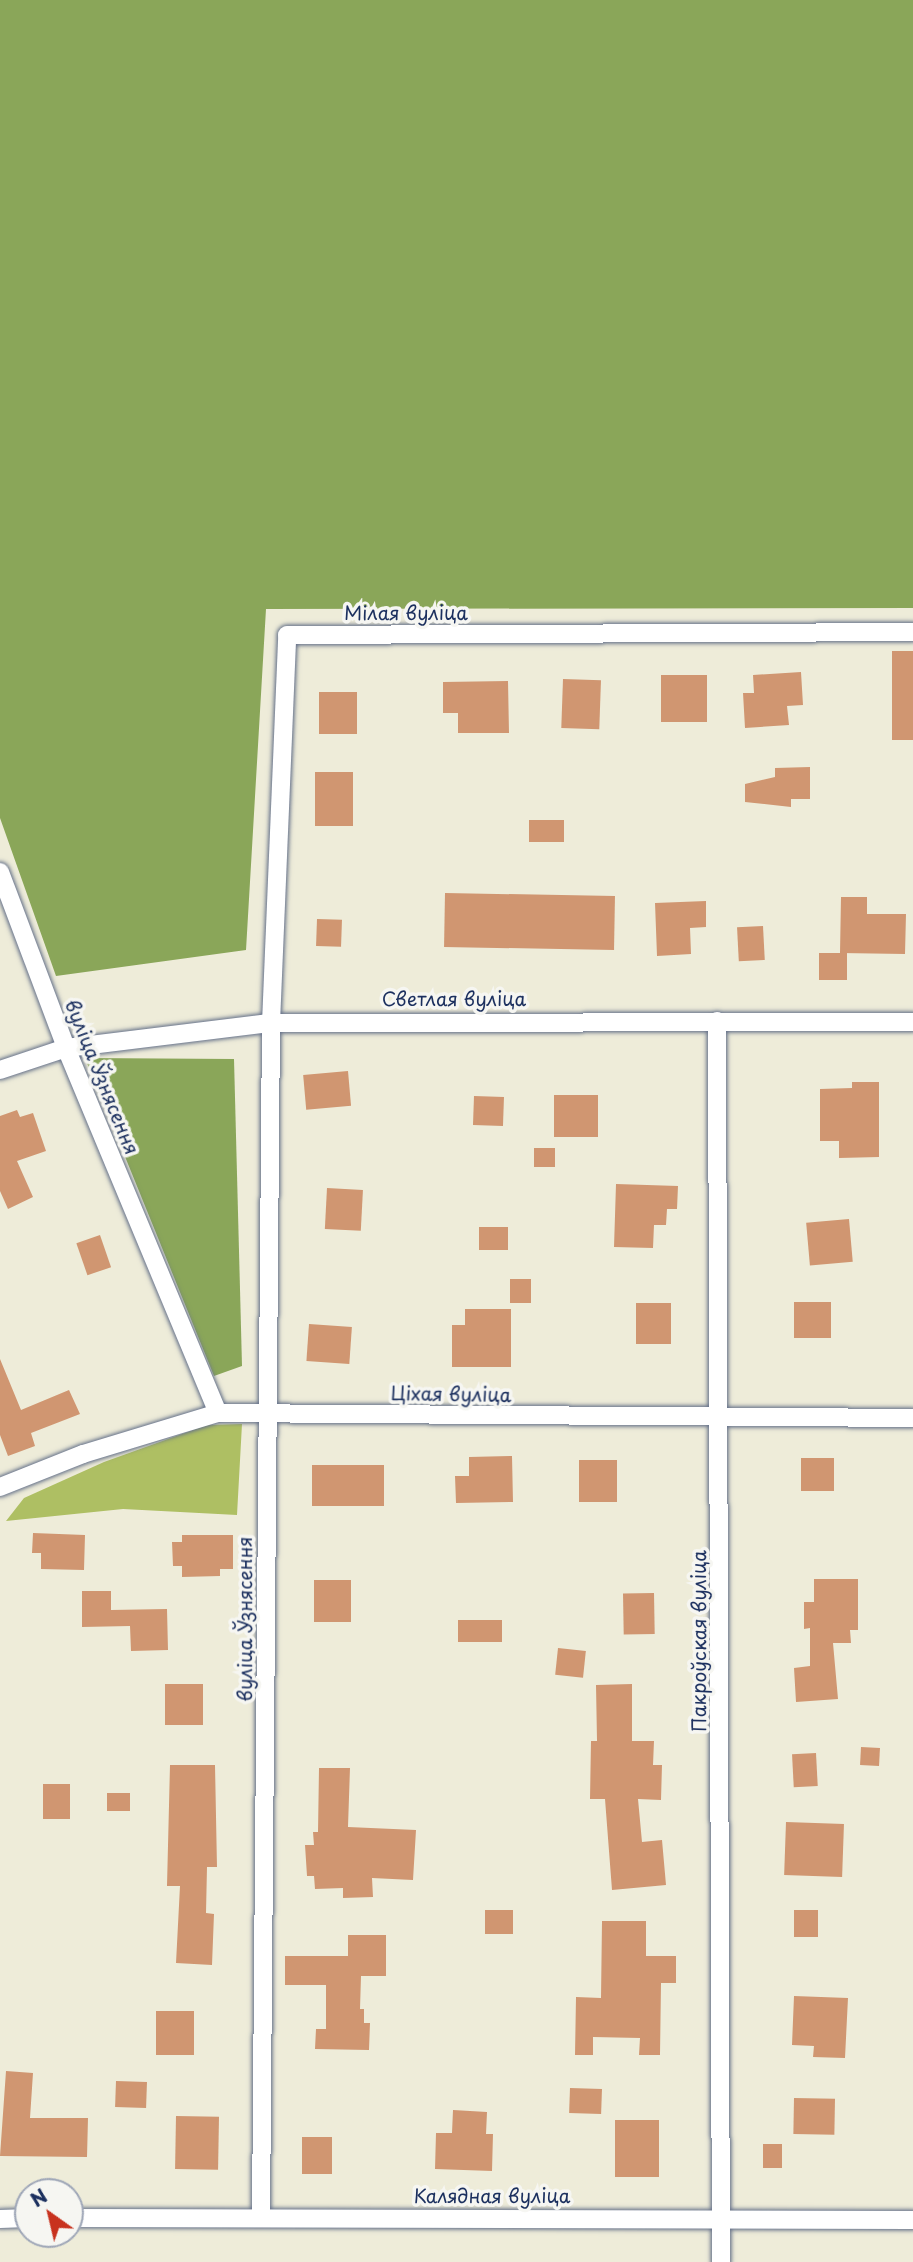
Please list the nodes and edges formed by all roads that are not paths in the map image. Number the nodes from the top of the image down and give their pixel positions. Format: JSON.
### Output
{"nodes":[{"id":1,"x":913,"y":632,"type":"edge"},
{"id":2,"x":0,"y":872,"type":"edge"},
{"id":3,"x":717,"y":1021,"type":"junction"},
{"id":4,"x":913,"y":1022,"type":"edge"},
{"id":5,"x":271,"y":1023,"type":"junction"},
{"id":6,"x":66,"y":1048,"type":"junction"},
{"id":7,"x":0,"y":1070,"type":"edge"},
{"id":8,"x":218,"y":1413,"type":"junction"},
{"id":9,"x":268,"y":1413,"type":"junction"},
{"id":10,"x":719,"y":1419,"type":"junction"},
{"id":11,"x":913,"y":1419,"type":"edge"},
{"id":12,"x":0,"y":1487,"type":"edge"},
{"id":13,"x":261,"y":2215,"type":"junction"},
{"id":14,"x":84,"y":2218,"type":"edge"},
{"id":15,"x":721,"y":2219,"type":"junction"},
{"id":16,"x":913,"y":2220,"type":"edge"},
{"id":17,"x":720,"y":2262,"type":"edge"}],
"edges":[{"from":1,"to":5,"type":"street","name":"Мілая вуліца"},
{"from":2,"to":6,"type":"street","name":"вуліца Ўзнясення"},
{"from":3,"to":4,"type":"street","name":"Светлая вуліца"},
{"from":3,"to":5,"type":"street","name":"Светлая вуліца"},
{"from":3,"to":10,"type":"street","name":"Пакроўская вуліца"},
{"from":5,"to":6,"type":"street","name":"Светлая вуліца"},
{"from":5,"to":9,"type":"street","name":"вуліца Ўзнясення"},
{"from":6,"to":7,"type":"street","name":"Светлая вуліца"},
{"from":6,"to":8,"type":"street","name":"вуліца Ўзнясення"},
{"from":8,"to":9,"type":"street","name":"Ціхая вуліца"},
{"from":8,"to":12,"type":"street","name":"Ціхая вуліца"},
{"from":9,"to":10,"type":"street","name":"Ціхая вуліца"},
{"from":9,"to":13,"type":"street","name":"вуліца Ўзнясення"},
{"from":10,"to":11,"type":"street","name":"Ціхая вуліца"},
{"from":10,"to":15,"type":"street","name":"Пакроўская вуліца"},
{"from":13,"to":14,"type":"street","name":"Калядная вуліца"},
{"from":13,"to":15,"type":"street","name":"Калядная вуліца"},
{"from":15,"to":16,"type":"street","name":"Калядная вуліца"},
{"from":15,"to":17,"type":"street","name":"Пакроўская вуліца"}]}
